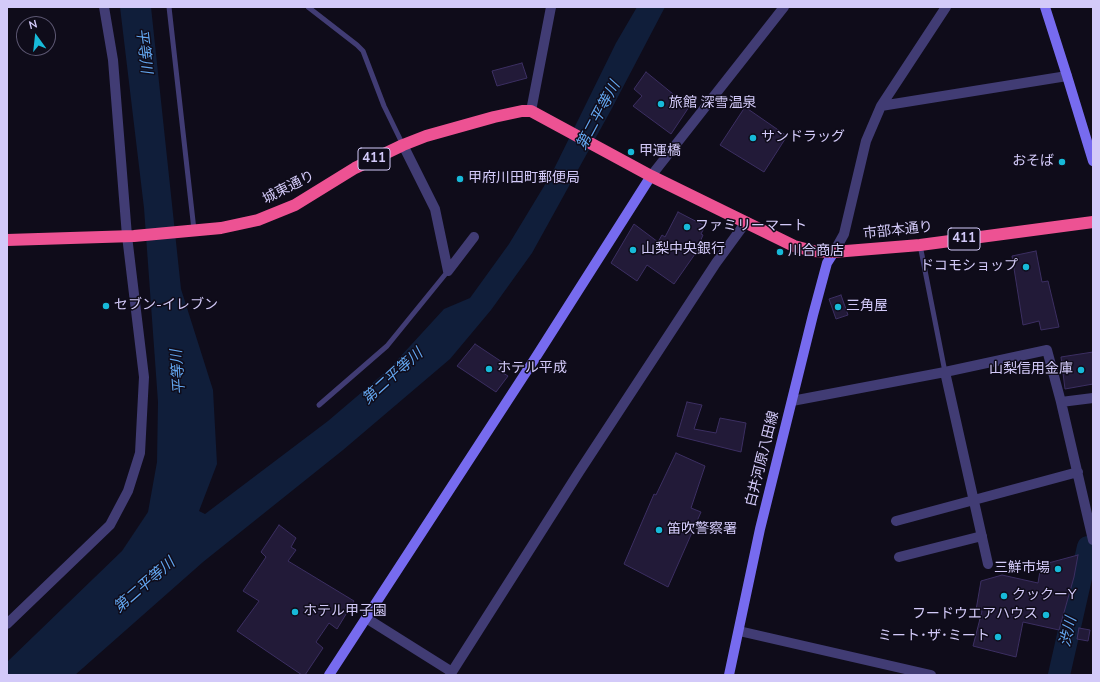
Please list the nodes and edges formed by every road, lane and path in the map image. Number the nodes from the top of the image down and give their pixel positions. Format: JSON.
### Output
{"nodes":[{"id":1,"x":104,"y":7,"type":"edge"},
{"id":2,"x":169,"y":7,"type":"edge"},
{"id":3,"x":308,"y":7,"type":"edge"},
{"id":4,"x":551,"y":7,"type":"edge"},
{"id":5,"x":784,"y":7,"type":"edge"},
{"id":6,"x":946,"y":7,"type":"edge"},
{"id":7,"x":1044,"y":7,"type":"edge"},
{"id":8,"x":1067,"y":76,"type":"junction"},
{"id":9,"x":881,"y":106,"type":"junction"},
{"id":10,"x":531,"y":111,"type":"junction"},
{"id":11,"x":403,"y":144,"type":"junction"},
{"id":12,"x":1093,"y":161,"type":"edge"},
{"id":13,"x":651,"y":176,"type":"junction"},
{"id":14,"x":746,"y":222,"type":"junction"},
{"id":15,"x":1093,"y":222,"type":"edge"},
{"id":16,"x":190,"y":231,"type":"junction"},
{"id":17,"x":130,"y":236,"type":"junction"},
{"id":18,"x":474,"y":237,"type":"dead end"},
{"id":19,"x":7,"y":240,"type":"edge"},
{"id":20,"x":920,"y":245,"type":"junction"},
{"id":21,"x":834,"y":252,"type":"junction"},
{"id":22,"x":448,"y":271,"type":"junction"},
{"id":23,"x":945,"y":372,"type":"junction"},
{"id":24,"x":1093,"y":398,"type":"edge"},
{"id":25,"x":792,"y":401,"type":"junction"},
{"id":26,"x":1061,"y":402,"type":"junction"},
{"id":27,"x":319,"y":406,"type":"dead end"},
{"id":28,"x":1078,"y":472,"type":"junction"},
{"id":29,"x":974,"y":500,"type":"junction"},
{"id":30,"x":896,"y":521,"type":"dead end"},
{"id":31,"x":982,"y":536,"type":"junction"},
{"id":32,"x":1093,"y":540,"type":"edge"},
{"id":33,"x":899,"y":557,"type":"dead end"},
{"id":34,"x":988,"y":564,"type":"dead end"},
{"id":35,"x":366,"y":618,"type":"junction"},
{"id":36,"x":7,"y":624,"type":"edge"},
{"id":37,"x":739,"y":630,"type":"junction"},
{"id":38,"x":451,"y":674,"type":"edge"},
{"id":39,"x":329,"y":675,"type":"edge"},
{"id":40,"x":729,"y":675,"type":"edge"},
{"id":41,"x":932,"y":675,"type":"edge"}],
"edges":[{"from":1,"to":17,"type":"street"},
{"from":2,"to":16,"type":"lane"},
{"from":3,"to":11,"type":"lane"},
{"from":4,"to":10,"type":"street"},
{"from":5,"to":13,"type":"street"},
{"from":6,"to":9,"type":"street"},
{"from":7,"to":8,"type":"main road"},
{"from":8,"to":9,"type":"street"},
{"from":8,"to":12,"type":"main road"},
{"from":9,"to":21,"type":"street"},
{"from":10,"to":11,"type":"highway","name":"城東通り","number":"411"},
{"from":10,"to":13,"type":"highway","name":"市部本通り","number":"411"},
{"from":11,"to":16,"type":"highway","name":"城東通り","number":"411"},
{"from":11,"to":22,"type":"street"},
{"from":13,"to":14,"type":"highway","name":"市部本通り","number":"411"},
{"from":13,"to":35,"type":"main road"},
{"from":14,"to":21,"type":"highway","name":"市部本通り","number":"411"},
{"from":14,"to":38,"type":"street"},
{"from":15,"to":20,"type":"highway","name":"市部本通り","number":"411"},
{"from":16,"to":17,"type":"highway","name":"城東通り","number":"411"},
{"from":17,"to":19,"type":"highway","name":"城東通り","number":"411"},
{"from":17,"to":36,"type":"street"},
{"from":18,"to":22,"type":"street"},
{"from":20,"to":21,"type":"highway","name":"市部本通り","number":"411"},
{"from":20,"to":23,"type":"lane"},
{"from":21,"to":25,"type":"main road","name":"白井河原八田線"},
{"from":22,"to":27,"type":"lane"},
{"from":23,"to":25,"type":"street"},
{"from":23,"to":26,"type":"street"},
{"from":23,"to":29,"type":"street"},
{"from":24,"to":26,"type":"street"},
{"from":25,"to":37,"type":"main road","name":"白井河原八田線"},
{"from":26,"to":28,"type":"street"},
{"from":28,"to":29,"type":"street"},
{"from":28,"to":32,"type":"street"},
{"from":29,"to":30,"type":"street"},
{"from":29,"to":31,"type":"street"},
{"from":31,"to":33,"type":"street"},
{"from":31,"to":34,"type":"street"},
{"from":35,"to":38,"type":"street"},
{"from":35,"to":39,"type":"main road"},
{"from":37,"to":40,"type":"main road","name":"白井河原八田線"},
{"from":37,"to":41,"type":"street"}]}
